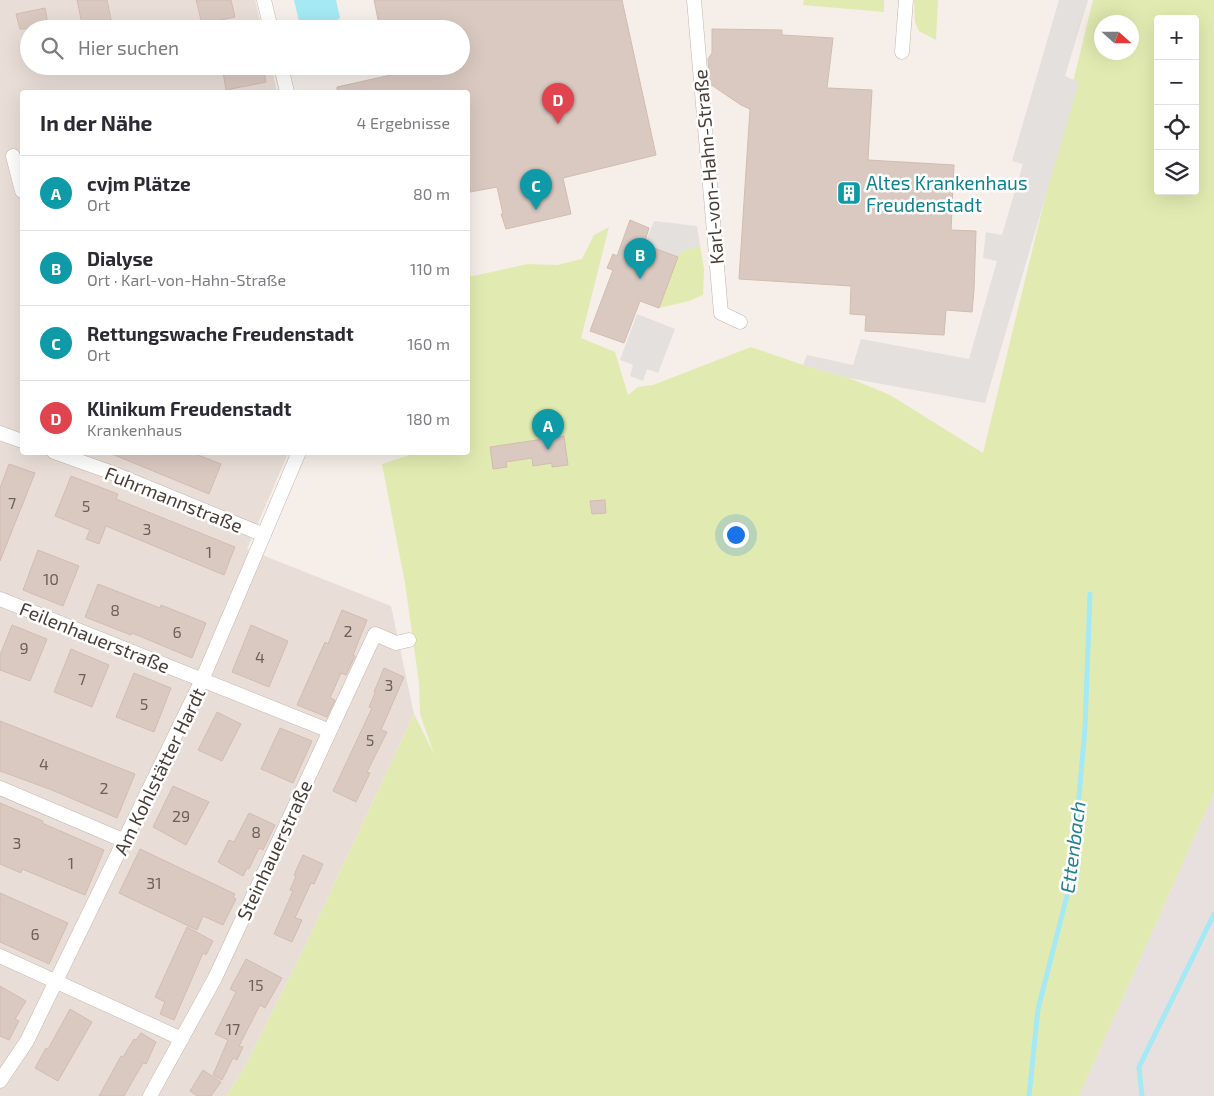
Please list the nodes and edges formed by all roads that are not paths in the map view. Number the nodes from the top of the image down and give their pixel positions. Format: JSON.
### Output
{"nodes":[{"id":1,"x":264,"y":0,"type":"edge"},
{"id":2,"x":694,"y":0,"type":"edge"},
{"id":3,"x":906,"y":0,"type":"edge"},
{"id":4,"x":270,"y":20,"type":"edge"},
{"id":5,"x":902,"y":52,"type":"dead end"},
{"id":6,"x":283,"y":75,"type":"edge"},
{"id":7,"x":287,"y":90,"type":"edge"},
{"id":8,"x":12,"y":156,"type":"edge"},
{"id":9,"x":20,"y":184,"type":"edge"},
{"id":10,"x":740,"y":322,"type":"dead end"},
{"id":11,"x":0,"y":434,"type":"edge"},
{"id":12,"x":20,"y":440,"type":"edge"},
{"id":13,"x":62,"y":455,"type":"edge"},
{"id":14,"x":298,"y":455,"type":"edge"},
{"id":15,"x":264,"y":535,"type":"junction"},
{"id":16,"x":0,"y":599,"type":"edge"},
{"id":17,"x":409,"y":640,"type":"dead end"},
{"id":18,"x":202,"y":680,"type":"junction"},
{"id":19,"x":330,"y":731,"type":"junction"},
{"id":20,"x":0,"y":788,"type":"edge"},
{"id":21,"x":125,"y":841,"type":"junction"},
{"id":22,"x":0,"y":956,"type":"edge"},
{"id":23,"x":57,"y":981,"type":"junction"},
{"id":24,"x":182,"y":1039,"type":"junction"},
{"id":25,"x":0,"y":1081,"type":"edge"},
{"id":26,"x":150,"y":1096,"type":"edge"}],
"edges":[{"from":1,"to":4,"type":"street"},
{"from":2,"to":10,"type":"street","name":"Karl-von-Hahn-Straße"},
{"from":3,"to":5,"type":"street"},
{"from":6,"to":7,"type":"street"},
{"from":8,"to":9,"type":"street"},
{"from":11,"to":12,"type":"street"},
{"from":13,"to":15,"type":"street","name":"Fuhrmannstraße"},
{"from":14,"to":15,"type":"street","name":"Am Kohlstätter Hardt"},
{"from":15,"to":18,"type":"street","name":"Am Kohlstätter Hardt"},
{"from":16,"to":18,"type":"street","name":"Feilenhauerstraße"},
{"from":17,"to":19,"type":"street","name":"Steinhauerstraße"},
{"from":18,"to":19,"type":"street","name":"Feilenhauerstraße"},
{"from":18,"to":21,"type":"street","name":"Am Kohlstätter Hardt"},
{"from":19,"to":24,"type":"street","name":"Steinhauerstraße"},
{"from":20,"to":21,"type":"street"},
{"from":21,"to":23,"type":"street","name":"Am Kohlstätter Hardt"},
{"from":22,"to":23,"type":"street"},
{"from":23,"to":24,"type":"street"},
{"from":23,"to":25,"type":"street","name":"Am Kohlstätter Hardt"},
{"from":24,"to":26,"type":"street","name":"Steinhauerstraße"}]}
